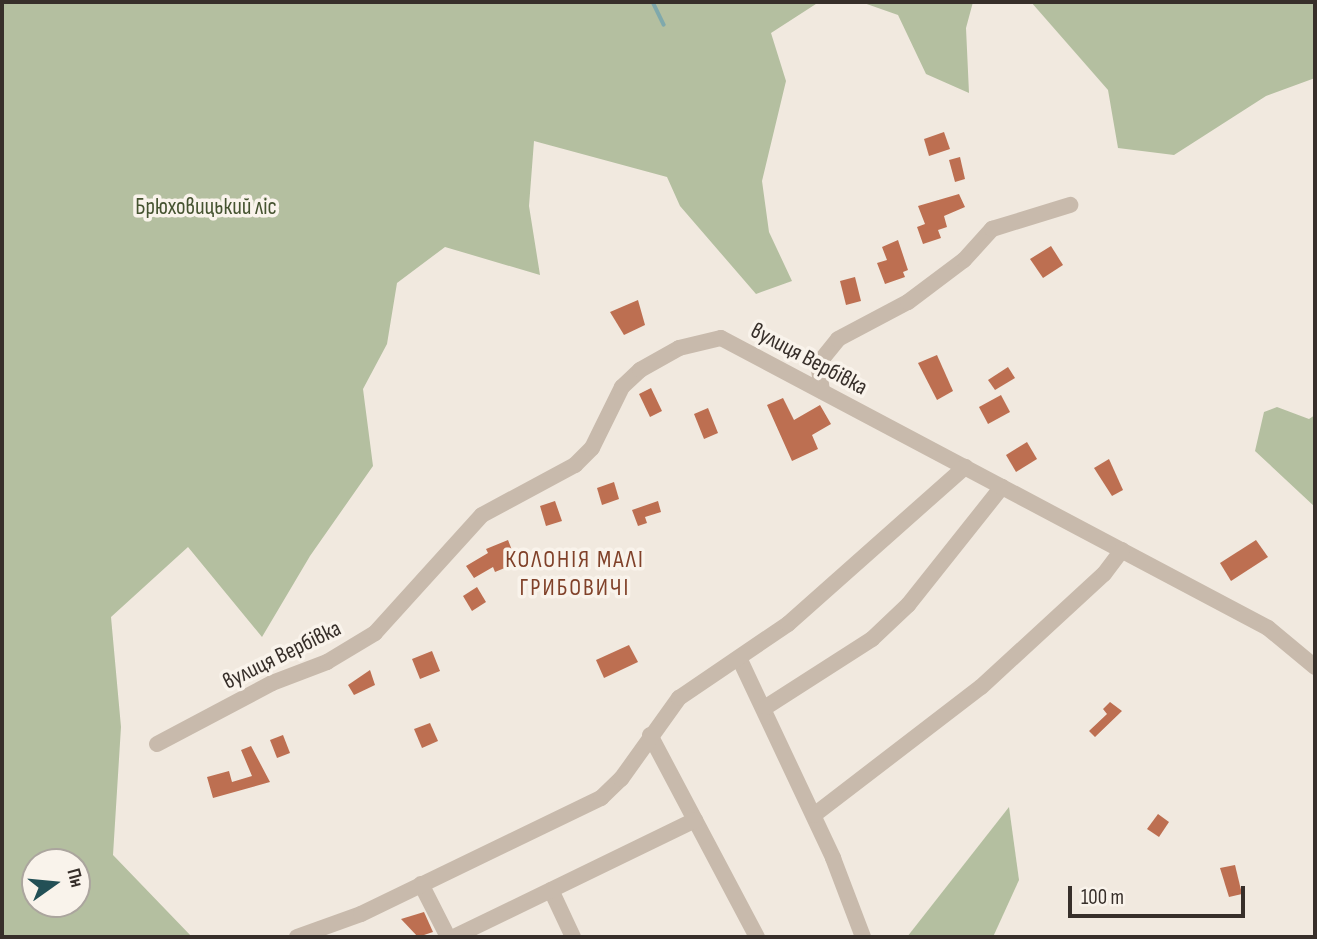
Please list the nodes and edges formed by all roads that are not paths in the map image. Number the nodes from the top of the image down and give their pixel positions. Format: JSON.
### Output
{"nodes":[{"id":1,"x":1070,"y":205,"type":"dead end"},
{"id":2,"x":822,"y":391,"type":"junction"},
{"id":3,"x":965,"y":467,"type":"junction"},
{"id":4,"x":1002,"y":486,"type":"junction"},
{"id":5,"x":1122,"y":550,"type":"junction"},
{"id":6,"x":740,"y":660,"type":"junction"},
{"id":7,"x":1315,"y":667,"type":"edge"},
{"id":8,"x":766,"y":707,"type":"junction"},
{"id":9,"x":650,"y":735,"type":"junction"},
{"id":10,"x":157,"y":744,"type":"dead end"},
{"id":11,"x":814,"y":815,"type":"junction"},
{"id":12,"x":695,"y":820,"type":"junction"},
{"id":13,"x":421,"y":884,"type":"junction"},
{"id":14,"x":551,"y":890,"type":"junction"},
{"id":15,"x":306,"y":936,"type":"edge"},
{"id":16,"x":448,"y":937,"type":"edge"},
{"id":17,"x":454,"y":937,"type":"edge"},
{"id":18,"x":573,"y":937,"type":"edge"},
{"id":19,"x":757,"y":937,"type":"edge"},
{"id":20,"x":863,"y":937,"type":"edge"}],
"edges":[{"from":1,"to":2,"type":"street"},
{"from":2,"to":3,"type":"street","name":"вулиця Вербівка"},
{"from":2,"to":10,"type":"street","name":"вулиця Вербівка"},
{"from":3,"to":4,"type":"street","name":"вулиця Вербівка"},
{"from":3,"to":6,"type":"street"},
{"from":4,"to":5,"type":"street","name":"вулиця Вербівка"},
{"from":4,"to":8,"type":"street"},
{"from":5,"to":7,"type":"street","name":"вулиця Вербівка"},
{"from":5,"to":11,"type":"street"},
{"from":6,"to":8,"type":"street"},
{"from":6,"to":9,"type":"street"},
{"from":8,"to":11,"type":"street"},
{"from":9,"to":12,"type":"street"},
{"from":9,"to":13,"type":"street"},
{"from":11,"to":20,"type":"street"},
{"from":12,"to":14,"type":"street"},
{"from":12,"to":19,"type":"street"},
{"from":13,"to":15,"type":"street"},
{"from":13,"to":16,"type":"street"},
{"from":14,"to":17,"type":"street"},
{"from":14,"to":18,"type":"street"}]}
